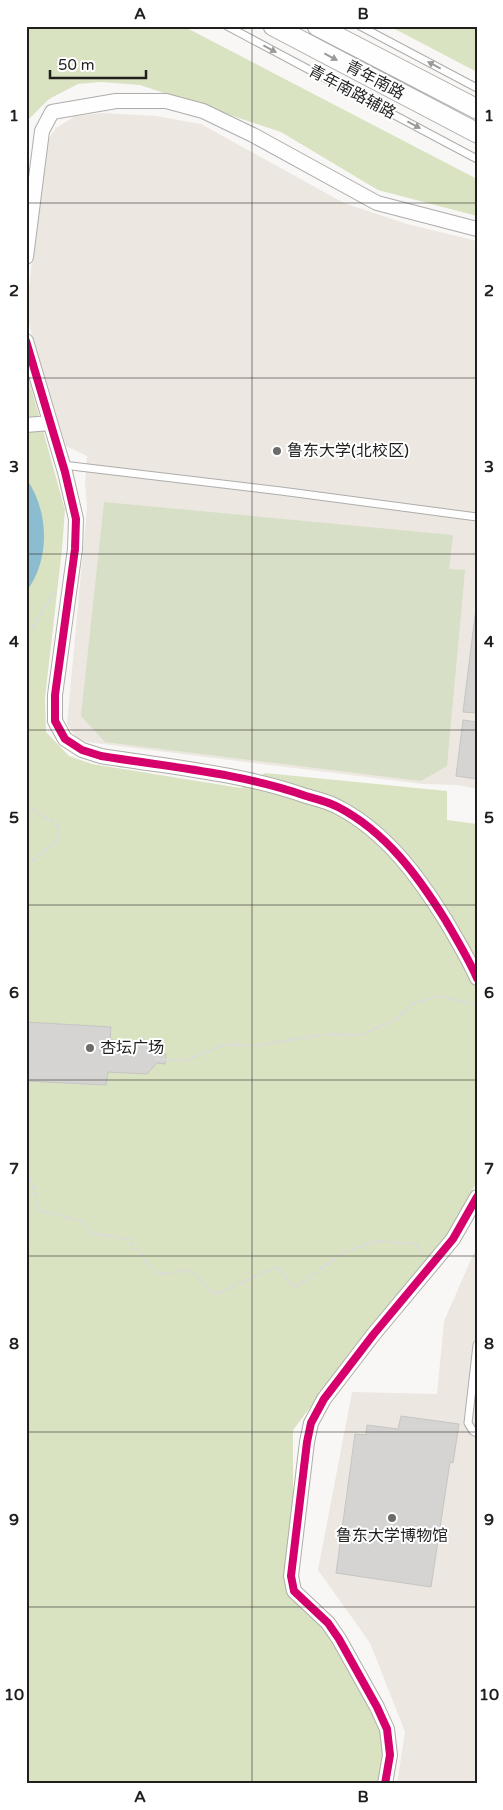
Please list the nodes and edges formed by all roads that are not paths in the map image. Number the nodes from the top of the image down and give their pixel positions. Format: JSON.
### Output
{"nodes":[{"id":1,"x":227,"y":26,"type":"edge"},
{"id":2,"x":273,"y":26,"type":"edge"},
{"id":3,"x":317,"y":26,"type":"edge"},
{"id":4,"x":360,"y":26,"type":"edge"},
{"id":5,"x":477,"y":88,"type":"edge"},
{"id":6,"x":477,"y":109,"type":"edge"},
{"id":7,"x":477,"y":133,"type":"edge"},
{"id":8,"x":477,"y":159,"type":"edge"},
{"id":9,"x":477,"y":229,"type":"edge"},
{"id":10,"x":26,"y":257,"type":"edge"},
{"id":11,"x":26,"y":341,"type":"edge"},
{"id":12,"x":50,"y":423,"type":"junction"},
{"id":13,"x":26,"y":425,"type":"edge"},
{"id":14,"x":62,"y":464,"type":"junction"},
{"id":15,"x":477,"y":517,"type":"edge"},
{"id":16,"x":477,"y":978,"type":"edge"},
{"id":17,"x":477,"y":1197,"type":"edge"},
{"id":18,"x":477,"y":1345,"type":"edge"},
{"id":19,"x":477,"y":1432,"type":"edge"},
{"id":20,"x":385,"y":1784,"type":"edge"}],
"edges":[{"from":1,"to":8,"type":"lane","name":"青年南路辅路","one_way":true},
{"from":2,"to":7,"type":"main road","name":"青年南路","one_way":true},
{"from":3,"to":6,"type":"main road","name":"青年南路"},
{"from":5,"to":4,"type":"lane","one_way":true},
{"from":9,"to":10,"type":"street"},
{"from":11,"to":12,"type":"street"},
{"from":12,"to":13,"type":"street"},
{"from":12,"to":14,"type":"street"},
{"from":14,"to":15,"type":"lane"},
{"from":14,"to":16,"type":"street"},
{"from":17,"to":20,"type":"street"},
{"from":18,"to":19,"type":"lane"}]}
